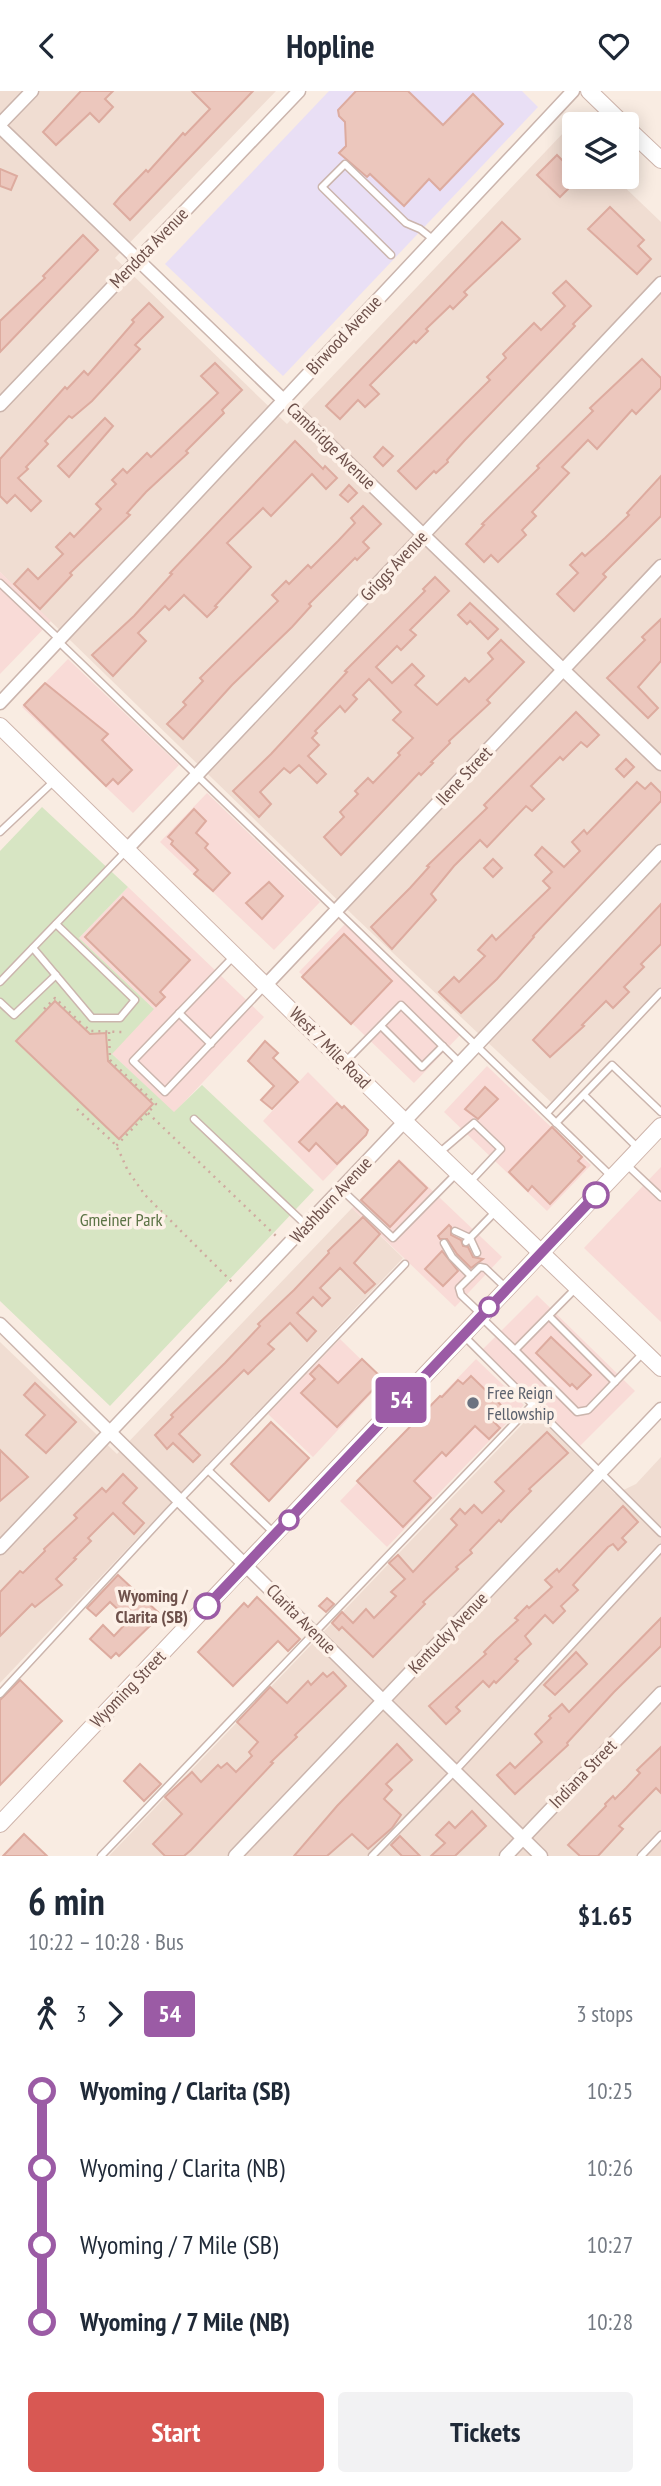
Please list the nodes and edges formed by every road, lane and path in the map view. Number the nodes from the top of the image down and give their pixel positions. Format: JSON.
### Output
{"nodes":[{"id":1,"x":32,"y":91,"type":"edge"},
{"id":2,"x":299,"y":91,"type":"edge"},
{"id":3,"x":573,"y":91,"type":"edge"},
{"id":4,"x":589,"y":91,"type":"edge"},
{"id":5,"x":611,"y":112,"type":"edge"},
{"id":6,"x":0,"y":126,"type":"edge"},
{"id":7,"x":639,"y":139,"type":"edge"},
{"id":8,"x":661,"y":160,"type":"edge"},
{"id":9,"x":434,"y":240,"type":"junction"},
{"id":10,"x":391,"y":255,"type":"dead end"},
{"id":11,"x":138,"y":260,"type":"junction"},
{"id":12,"x":661,"y":283,"type":"edge"},
{"id":13,"x":283,"y":400,"type":"junction"},
{"id":14,"x":0,"y":405,"type":"edge"},
{"id":15,"x":424,"y":535,"type":"junction"},
{"id":16,"x":661,"y":566,"type":"edge"},
{"id":17,"x":0,"y":583,"type":"edge"},
{"id":18,"x":59,"y":640,"type":"junction"},
{"id":19,"x":564,"y":670,"type":"junction"},
{"id":20,"x":0,"y":703,"type":"edge"},
{"id":21,"x":0,"y":726,"type":"edge"},
{"id":22,"x":661,"y":764,"type":"edge"},
{"id":23,"x":197,"y":775,"type":"junction"},
{"id":24,"x":55,"y":780,"type":"junction"},
{"id":25,"x":0,"y":832,"type":"edge"},
{"id":26,"x":127,"y":849,"type":"junction"},
{"id":27,"x":661,"y":851,"type":"edge"},
{"id":28,"x":337,"y":910,"type":"junction"},
{"id":29,"x":56,"y":925,"type":"junction"},
{"id":30,"x":33,"y":949,"type":"junction"},
{"id":31,"x":236,"y":955,"type":"junction"},
{"id":32,"x":56,"y":975,"type":"junction"},
{"id":33,"x":0,"y":982,"type":"edge"},
{"id":34,"x":266,"y":985,"type":"junction"},
{"id":35,"x":661,"y":992,"type":"edge"},
{"id":36,"x":0,"y":1002,"type":"edge"},
{"id":37,"x":179,"y":1013,"type":"junction"},
{"id":38,"x":380,"y":1026,"type":"junction"},
{"id":39,"x":109,"y":1032,"type":"dead end"},
{"id":40,"x":211,"y":1044,"type":"junction"},
{"id":41,"x":477,"y":1045,"type":"junction"},
{"id":42,"x":443,"y":1046,"type":"junction"},
{"id":43,"x":344,"y":1062,"type":"junction"},
{"id":44,"x":460,"y":1063,"type":"junction"},
{"id":45,"x":583,"y":1095,"type":"junction"},
{"id":46,"x":77,"y":1109,"type":"dead end"},
{"id":47,"x":661,"y":1112,"type":"edge"},
{"id":48,"x":148,"y":1113,"type":"junction"},
{"id":49,"x":547,"y":1113,"type":"junction"},
{"id":50,"x":194,"y":1119,"type":"dead end"},
{"id":51,"x":405,"y":1122,"type":"junction"},
{"id":52,"x":556,"y":1122,"type":"junction"},
{"id":53,"x":661,"y":1126,"type":"edge"},
{"id":54,"x":116,"y":1147,"type":"junction"},
{"id":55,"x":639,"y":1149,"type":"junction"},
{"id":56,"x":438,"y":1154,"type":"junction"},
{"id":57,"x":626,"y":1163,"type":"junction"},
{"id":58,"x":612,"y":1177,"type":"junction"},
{"id":59,"x":463,"y":1178,"type":"junction"},
{"id":60,"x":341,"y":1189,"type":"junction"},
{"id":61,"x":661,"y":1197,"type":"edge"},
{"id":62,"x":496,"y":1210,"type":"junction"},
{"id":63,"x":307,"y":1226,"type":"junction"},
{"id":64,"x":455,"y":1231,"type":"dead end"},
{"id":65,"x":276,"y":1236,"type":"dead end"},
{"id":66,"x":468,"y":1240,"type":"junction"},
{"id":67,"x":444,"y":1243,"type":"dead end"},
{"id":68,"x":477,"y":1252,"type":"dead end"},
{"id":69,"x":540,"y":1253,"type":"junction"},
{"id":70,"x":453,"y":1255,"type":"junction"},
{"id":71,"x":405,"y":1264,"type":"dead end"},
{"id":72,"x":465,"y":1264,"type":"dead end"},
{"id":73,"x":471,"y":1276,"type":"junction"},
{"id":74,"x":232,"y":1282,"type":"dead end"},
{"id":75,"x":507,"y":1288,"type":"junction"},
{"id":76,"x":576,"y":1288,"type":"junction"},
{"id":77,"x":481,"y":1315,"type":"junction"},
{"id":78,"x":549,"y":1316,"type":"junction"},
{"id":79,"x":0,"y":1324,"type":"edge"},
{"id":80,"x":463,"y":1335,"type":"junction"},
{"id":81,"x":515,"y":1350,"type":"junction"},
{"id":82,"x":644,"y":1352,"type":"junction"},
{"id":83,"x":661,"y":1368,"type":"edge"},
{"id":84,"x":615,"y":1381,"type":"junction"},
{"id":85,"x":533,"y":1404,"type":"junction"},
{"id":86,"x":661,"y":1409,"type":"edge"},
{"id":87,"x":111,"y":1431,"type":"junction"},
{"id":88,"x":208,"y":1470,"type":"junction"},
{"id":89,"x":601,"y":1472,"type":"junction"},
{"id":90,"x":180,"y":1499,"type":"junction"},
{"id":91,"x":661,"y":1533,"type":"edge"},
{"id":92,"x":275,"y":1535,"type":"junction"},
{"id":93,"x":0,"y":1548,"type":"edge"},
{"id":94,"x":661,"y":1548,"type":"edge"},
{"id":95,"x":246,"y":1565,"type":"junction"},
{"id":96,"x":314,"y":1632,"type":"junction"},
{"id":97,"x":661,"y":1693,"type":"edge"},
{"id":98,"x":0,"y":1694,"type":"edge"},
{"id":99,"x":384,"y":1701,"type":"junction"},
{"id":100,"x":455,"y":1771,"type":"junction"},
{"id":101,"x":0,"y":1825,"type":"edge"},
{"id":102,"x":661,"y":1835,"type":"edge"},
{"id":103,"x":523,"y":1838,"type":"junction"},
{"id":104,"x":101,"y":1856,"type":"edge"},
{"id":105,"x":236,"y":1856,"type":"edge"},
{"id":106,"x":372,"y":1856,"type":"edge"},
{"id":107,"x":506,"y":1856,"type":"edge"},
{"id":108,"x":541,"y":1856,"type":"edge"},
{"id":109,"x":640,"y":1856,"type":"edge"}],
"edges":[{"from":1,"to":6,"type":"street"},
{"from":2,"to":11,"type":"street","name":"Mendota Avenue"},
{"from":3,"to":9,"type":"street","name":"Birwood Avenue"},
{"from":4,"to":5,"type":"main road"},
{"from":6,"to":11,"type":"street","name":"Cambridge Avenue"},
{"from":7,"to":8,"type":"main road"},
{"from":9,"to":10,"type":"lane"},
{"from":9,"to":13,"type":"street","name":"Birwood Avenue"},
{"from":11,"to":13,"type":"street","name":"Cambridge Avenue"},
{"from":11,"to":14,"type":"street","name":"Mendota Avenue"},
{"from":12,"to":15,"type":"street","name":"Griggs Avenue"},
{"from":13,"to":15,"type":"street","name":"Cambridge Avenue"},
{"from":13,"to":18,"type":"street","name":"Birwood Avenue"},
{"from":15,"to":19,"type":"street","name":"Cambridge Avenue"},
{"from":15,"to":23,"type":"street","name":"Griggs Avenue"},
{"from":16,"to":19,"type":"street","name":"Ilene Street"},
{"from":17,"to":18,"type":"lane"},
{"from":18,"to":20,"type":"street","name":"Birwood Avenue"},
{"from":18,"to":23,"type":"lane"},
{"from":19,"to":22,"type":"street","name":"Cambridge Avenue"},
{"from":19,"to":28,"type":"street","name":"Ilene Street"},
{"from":21,"to":24,"type":"main road","name":"West 7 Mile Road"},
{"from":23,"to":26,"type":"street","name":"Griggs Avenue"},
{"from":23,"to":28,"type":"lane"},
{"from":24,"to":25,"type":"lane"},
{"from":24,"to":26,"type":"main road","name":"West 7 Mile Road"},
{"from":26,"to":29,"type":"lane"},
{"from":26,"to":31,"type":"main road","name":"West 7 Mile Road"},
{"from":27,"to":41,"type":"street","name":"Washburn Avenue"},
{"from":28,"to":34,"type":"street","name":"Ilene Street"},
{"from":28,"to":41,"type":"lane"},
{"from":29,"to":30,"type":"lane"},
{"from":29,"to":32,"type":"lane"},
{"from":30,"to":32,"type":"lane"},
{"from":30,"to":33,"type":"lane"},
{"from":31,"to":34,"type":"main road","name":"West 7 Mile Road"},
{"from":31,"to":37,"type":"lane"},
{"from":32,"to":36,"type":"lane"},
{"from":34,"to":40,"type":"lane"},
{"from":34,"to":43,"type":"main road","name":"West 7 Mile Road"},
{"from":35,"to":49,"type":"lane"},
{"from":37,"to":40,"type":"lane"},
{"from":37,"to":40,"type":"lane"},
{"from":38,"to":42,"type":"lane"},
{"from":38,"to":42,"type":"lane"},
{"from":38,"to":43,"type":"lane"},
{"from":39,"to":48,"type":"path"},
{"from":41,"to":44,"type":"street","name":"Washburn Avenue"},
{"from":41,"to":49,"type":"lane"},
{"from":42,"to":44,"type":"lane"},
{"from":43,"to":51,"type":"main road","name":"West 7 Mile Road"},
{"from":44,"to":51,"type":"street","name":"Washburn Avenue"},
{"from":45,"to":47,"type":"lane"},
{"from":45,"to":52,"type":"lane"},
{"from":45,"to":55,"type":"lane"},
{"from":46,"to":54,"type":"path"},
{"from":48,"to":54,"type":"path"},
{"from":48,"to":65,"type":"path"},
{"from":49,"to":52,"type":"lane"},
{"from":50,"to":63,"type":"lane"},
{"from":51,"to":56,"type":"main road","name":"West 7 Mile Road"},
{"from":51,"to":60,"type":"street","name":"Washburn Avenue"},
{"from":52,"to":58,"type":"lane"},
{"from":53,"to":55,"type":"main road","name":"Wyoming Street"},
{"from":54,"to":74,"type":"path"},
{"from":55,"to":57,"type":"main road","name":"Wyoming Street"},
{"from":56,"to":59,"type":"main road","name":"West 7 Mile Road"},
{"from":56,"to":59,"type":"lane"},
{"from":57,"to":58,"type":"main road","name":"Wyoming Street"},
{"from":57,"to":61,"type":"lane"},
{"from":58,"to":69,"type":"main road","name":"Wyoming Street"},
{"from":59,"to":60,"type":"lane"},
{"from":59,"to":62,"type":"main road","name":"West 7 Mile Road"},
{"from":60,"to":63,"type":"street","name":"Washburn Avenue"},
{"from":62,"to":66,"type":"lane"},
{"from":62,"to":69,"type":"main road","name":"West 7 Mile Road"},
{"from":63,"to":87,"type":"street","name":"Washburn Avenue"},
{"from":64,"to":66,"type":"lane"},
{"from":66,"to":68,"type":"lane"},
{"from":67,"to":70,"type":"lane"},
{"from":69,"to":75,"type":"main road","name":"Wyoming Street"},
{"from":69,"to":76,"type":"main road","name":"West 7 Mile Road"},
{"from":70,"to":72,"type":"lane"},
{"from":70,"to":73,"type":"lane"},
{"from":71,"to":88,"type":"lane"},
{"from":73,"to":75,"type":"lane"},
{"from":73,"to":77,"type":"lane"},
{"from":75,"to":77,"type":"main road","name":"Wyoming Street"},
{"from":76,"to":78,"type":"lane"},
{"from":76,"to":82,"type":"main road","name":"West 7 Mile Road"},
{"from":77,"to":80,"type":"main road","name":"Wyoming Street"},
{"from":77,"to":81,"type":"lane"},
{"from":78,"to":81,"type":"lane"},
{"from":78,"to":84,"type":"lane"},
{"from":79,"to":87,"type":"street","name":"Clarita Avenue"},
{"from":80,"to":85,"type":"lane"},
{"from":80,"to":92,"type":"main road","name":"Wyoming Street"},
{"from":81,"to":84,"type":"lane"},
{"from":82,"to":83,"type":"main road","name":"West 7 Mile Road"},
{"from":82,"to":84,"type":"lane"},
{"from":85,"to":89,"type":"lane"},
{"from":85,"to":96,"type":"lane"},
{"from":86,"to":89,"type":"street","name":"Kentucky Avenue"},
{"from":87,"to":90,"type":"street","name":"Clarita Avenue"},
{"from":87,"to":93,"type":"street","name":"Washburn Avenue"},
{"from":88,"to":90,"type":"lane"},
{"from":88,"to":92,"type":"lane"},
{"from":89,"to":91,"type":"lane"},
{"from":89,"to":99,"type":"street","name":"Kentucky Avenue"},
{"from":90,"to":95,"type":"street","name":"Clarita Avenue"},
{"from":90,"to":98,"type":"lane"},
{"from":92,"to":95,"type":"main road","name":"Wyoming Street"},
{"from":94,"to":100,"type":"lane"},
{"from":95,"to":96,"type":"street","name":"Clarita Avenue"},
{"from":95,"to":101,"type":"main road","name":"Wyoming Street"},
{"from":96,"to":99,"type":"street","name":"Clarita Avenue"},
{"from":96,"to":104,"type":"lane"},
{"from":97,"to":103,"type":"street","name":"Indiana Street"},
{"from":99,"to":100,"type":"street","name":"Clarita Avenue"},
{"from":99,"to":105,"type":"street","name":"Kentucky Avenue"},
{"from":100,"to":103,"type":"street","name":"Clarita Avenue"},
{"from":100,"to":106,"type":"lane"},
{"from":102,"to":109,"type":"lane"},
{"from":103,"to":107,"type":"street","name":"Indiana Street"},
{"from":103,"to":108,"type":"street","name":"Clarita Avenue"}]}
